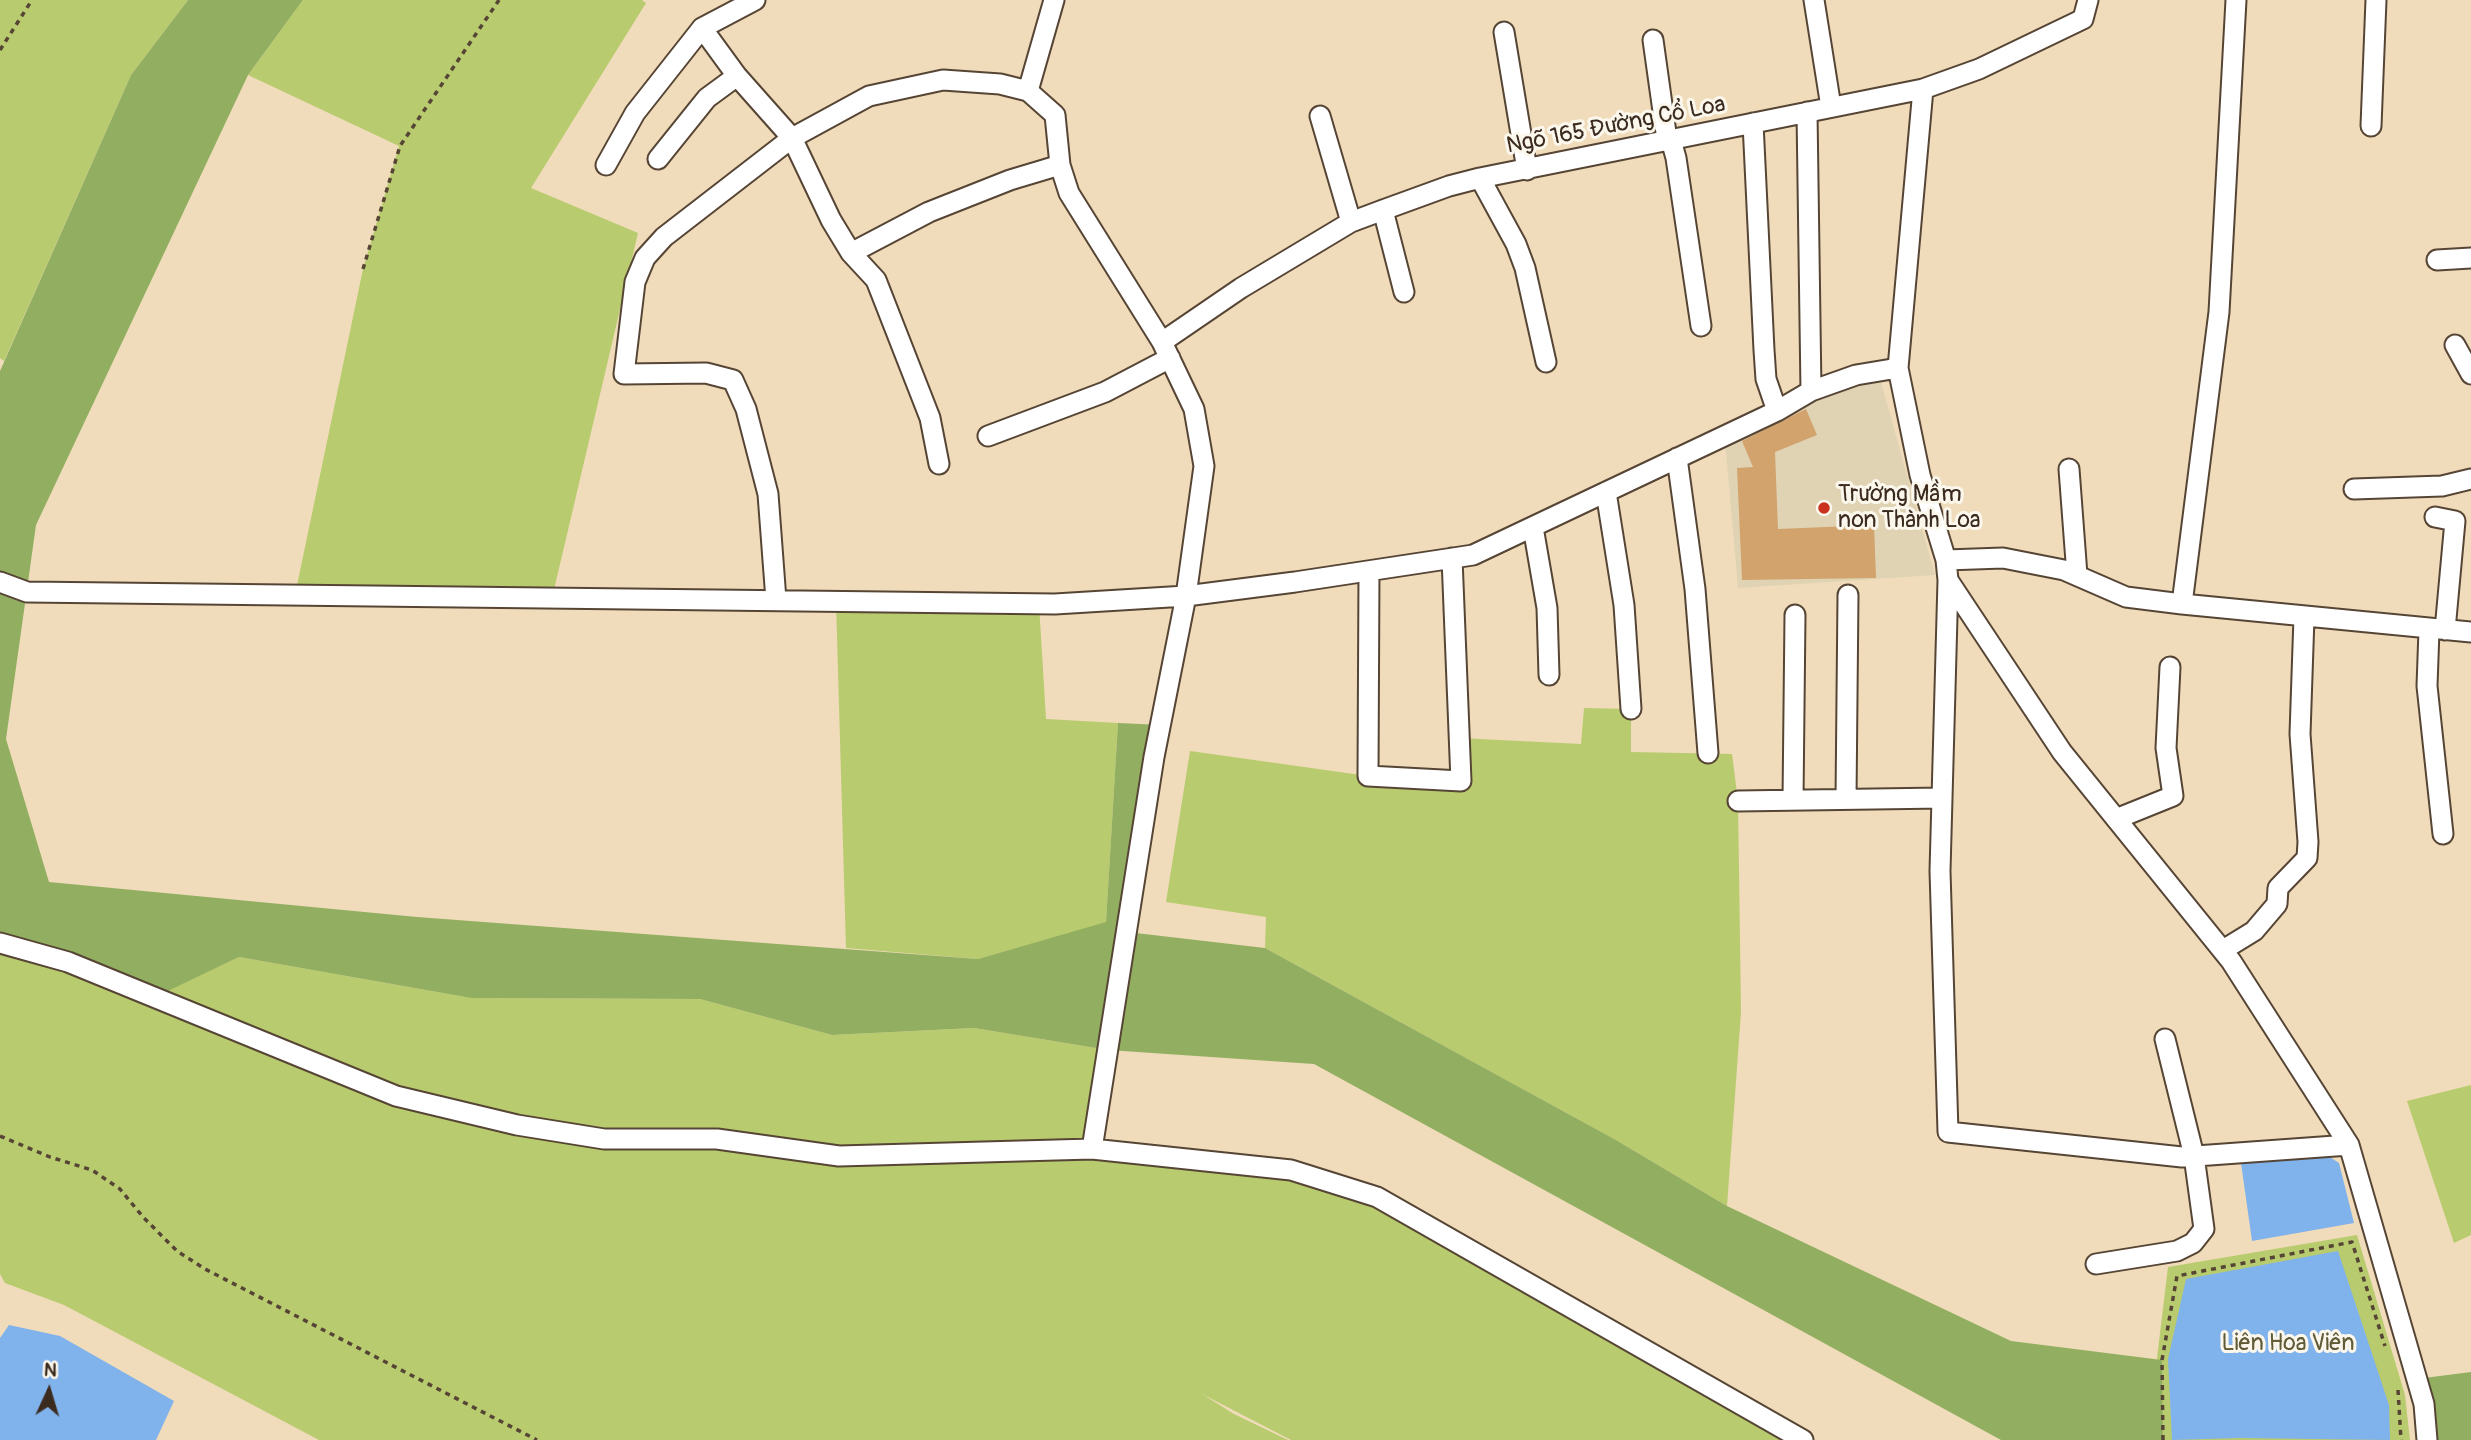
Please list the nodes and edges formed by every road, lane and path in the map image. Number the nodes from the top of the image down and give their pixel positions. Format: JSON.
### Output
{"nodes":[{"id":1,"x":32,"y":0,"type":"edge"},
{"id":2,"x":499,"y":0,"type":"edge"},
{"id":3,"x":755,"y":0,"type":"edge"},
{"id":4,"x":1054,"y":0,"type":"edge"},
{"id":5,"x":1814,"y":0,"type":"edge"},
{"id":6,"x":2088,"y":0,"type":"edge"},
{"id":7,"x":2236,"y":0,"type":"edge"},
{"id":8,"x":2376,"y":0,"type":"edge"},
{"id":9,"x":702,"y":28,"type":"junction"},
{"id":10,"x":1504,"y":32,"type":"dead end"},
{"id":11,"x":1653,"y":40,"type":"dead end"},
{"id":12,"x":0,"y":50,"type":"edge"},
{"id":13,"x":737,"y":76,"type":"junction"},
{"id":14,"x":1923,"y":89,"type":"junction"},
{"id":15,"x":1028,"y":92,"type":"junction"},
{"id":16,"x":1831,"y":107,"type":"junction"},
{"id":17,"x":1807,"y":112,"type":"junction"},
{"id":18,"x":1320,"y":116,"type":"dead end"},
{"id":19,"x":1753,"y":123,"type":"junction"},
{"id":20,"x":2371,"y":126,"type":"dead end"},
{"id":21,"x":792,"y":138,"type":"junction"},
{"id":22,"x":1669,"y":140,"type":"junction"},
{"id":23,"x":657,"y":159,"type":"dead end"},
{"id":24,"x":1060,"y":164,"type":"junction"},
{"id":25,"x":606,"y":165,"type":"dead end"},
{"id":26,"x":1527,"y":170,"type":"junction"},
{"id":27,"x":1480,"y":178,"type":"junction"},
{"id":28,"x":1383,"y":210,"type":"junction"},
{"id":29,"x":1351,"y":222,"type":"junction"},
{"id":30,"x":851,"y":253,"type":"junction"},
{"id":31,"x":2471,"y":258,"type":"edge"},
{"id":32,"x":2437,"y":260,"type":"dead end"},
{"id":33,"x":363,"y":269,"type":"dead end"},
{"id":34,"x":1404,"y":292,"type":"dead end"},
{"id":35,"x":1701,"y":326,"type":"dead end"},
{"id":36,"x":2455,"y":345,"type":"dead end"},
{"id":37,"x":1166,"y":350,"type":"junction"},
{"id":38,"x":1546,"y":362,"type":"dead end"},
{"id":39,"x":1898,"y":368,"type":"junction"},
{"id":40,"x":2471,"y":373,"type":"edge"},
{"id":41,"x":1811,"y":391,"type":"junction"},
{"id":42,"x":1777,"y":411,"type":"junction"},
{"id":43,"x":988,"y":436,"type":"dead end"},
{"id":44,"x":1677,"y":458,"type":"junction"},
{"id":45,"x":939,"y":464,"type":"dead end"},
{"id":46,"x":2069,"y":469,"type":"dead end"},
{"id":47,"x":2471,"y":479,"type":"edge"},
{"id":48,"x":2354,"y":489,"type":"dead end"},
{"id":49,"x":1606,"y":492,"type":"junction"},
{"id":50,"x":2435,"y":517,"type":"dead end"},
{"id":51,"x":1533,"y":527,"type":"junction"},
{"id":52,"x":1452,"y":558,"type":"junction"},
{"id":53,"x":1947,"y":570,"type":"junction"},
{"id":54,"x":1369,"y":571,"type":"junction"},
{"id":55,"x":2077,"y":575,"type":"junction"},
{"id":56,"x":0,"y":582,"type":"edge"},
{"id":57,"x":1848,"y":595,"type":"dead end"},
{"id":58,"x":1186,"y":596,"type":"junction"},
{"id":59,"x":776,"y":600,"type":"junction"},
{"id":60,"x":2182,"y":604,"type":"junction"},
{"id":61,"x":1795,"y":615,"type":"dead end"},
{"id":62,"x":2304,"y":617,"type":"junction"},
{"id":63,"x":2437,"y":630,"type":"junction"},
{"id":64,"x":2471,"y":632,"type":"edge"},
{"id":65,"x":2170,"y":667,"type":"dead end"},
{"id":66,"x":1549,"y":675,"type":"dead end"},
{"id":67,"x":1631,"y":709,"type":"dead end"},
{"id":68,"x":1708,"y":753,"type":"dead end"},
{"id":69,"x":1942,"y":798,"type":"junction"},
{"id":70,"x":1846,"y":799,"type":"junction"},
{"id":71,"x":1793,"y":800,"type":"junction"},
{"id":72,"x":1738,"y":801,"type":"dead end"},
{"id":73,"x":2116,"y":819,"type":"junction"},
{"id":74,"x":2443,"y":834,"type":"dead end"},
{"id":75,"x":0,"y":943,"type":"edge"},
{"id":76,"x":2223,"y":950,"type":"junction"},
{"id":77,"x":2165,"y":1039,"type":"dead end"},
{"id":78,"x":0,"y":1136,"type":"edge"},
{"id":79,"x":2349,"y":1145,"type":"junction"},
{"id":80,"x":1091,"y":1149,"type":"junction"},
{"id":81,"x":2193,"y":1156,"type":"junction"},
{"id":82,"x":2096,"y":1264,"type":"dead end"},
{"id":83,"x":2387,"y":1353,"type":"dead end"},
{"id":84,"x":2398,"y":1390,"type":"dead end"},
{"id":85,"x":537,"y":1440,"type":"edge"},
{"id":86,"x":1803,"y":1440,"type":"edge"},
{"id":87,"x":2163,"y":1440,"type":"edge"},
{"id":88,"x":2401,"y":1440,"type":"edge"},
{"id":89,"x":2427,"y":1440,"type":"edge"}],
"edges":[{"from":1,"to":12,"type":"path"},
{"from":2,"to":33,"type":"path"},
{"from":3,"to":9,"type":"street"},
{"from":4,"to":15,"type":"street"},
{"from":5,"to":16,"type":"street"},
{"from":6,"to":14,"type":"street","name":"Ngõ 165 Đường Cổ Loa"},
{"from":7,"to":60,"type":"street"},
{"from":8,"to":20,"type":"street"},
{"from":9,"to":13,"type":"street"},
{"from":9,"to":25,"type":"street"},
{"from":10,"to":26,"type":"street"},
{"from":11,"to":22,"type":"street"},
{"from":13,"to":21,"type":"street"},
{"from":13,"to":23,"type":"street"},
{"from":14,"to":16,"type":"street","name":"Ngõ 165 Đường Cổ Loa"},
{"from":14,"to":39,"type":"street"},
{"from":15,"to":21,"type":"street"},
{"from":15,"to":24,"type":"street"},
{"from":16,"to":17,"type":"street","name":"Ngõ 165 Đường Cổ Loa"},
{"from":17,"to":19,"type":"street","name":"Ngõ 165 Đường Cổ Loa"},
{"from":17,"to":41,"type":"street"},
{"from":18,"to":29,"type":"street"},
{"from":19,"to":22,"type":"street","name":"Ngõ 165 Đường Cổ Loa"},
{"from":19,"to":42,"type":"street"},
{"from":21,"to":30,"type":"street"},
{"from":21,"to":59,"type":"street"},
{"from":22,"to":26,"type":"street","name":"Ngõ 165 Đường Cổ Loa"},
{"from":22,"to":35,"type":"street"},
{"from":24,"to":30,"type":"street"},
{"from":24,"to":37,"type":"street"},
{"from":26,"to":27,"type":"street","name":"Ngõ 165 Đường Cổ Loa"},
{"from":27,"to":28,"type":"street","name":"Ngõ 165 Đường Cổ Loa"},
{"from":27,"to":38,"type":"street"},
{"from":28,"to":29,"type":"street","name":"Ngõ 165 Đường Cổ Loa"},
{"from":28,"to":34,"type":"street"},
{"from":29,"to":37,"type":"street","name":"Ngõ 165 Đường Cổ Loa"},
{"from":30,"to":45,"type":"street"},
{"from":31,"to":32,"type":"street"},
{"from":36,"to":40,"type":"street"},
{"from":37,"to":43,"type":"street","name":"Ngõ 165 Đường Cổ Loa"},
{"from":37,"to":58,"type":"street"},
{"from":39,"to":41,"type":"street"},
{"from":39,"to":53,"type":"street"},
{"from":41,"to":42,"type":"street"},
{"from":42,"to":44,"type":"street"},
{"from":44,"to":49,"type":"street"},
{"from":44,"to":68,"type":"street"},
{"from":46,"to":55,"type":"street"},
{"from":47,"to":48,"type":"street"},
{"from":49,"to":51,"type":"street"},
{"from":49,"to":67,"type":"street"},
{"from":50,"to":63,"type":"street"},
{"from":51,"to":52,"type":"street"},
{"from":51,"to":66,"type":"street"},
{"from":52,"to":54,"type":"street"},
{"from":52,"to":54,"type":"street"},
{"from":53,"to":55,"type":"street"},
{"from":53,"to":69,"type":"street"},
{"from":53,"to":73,"type":"street"},
{"from":54,"to":58,"type":"street"},
{"from":55,"to":60,"type":"street"},
{"from":56,"to":59,"type":"street"},
{"from":57,"to":70,"type":"street"},
{"from":58,"to":59,"type":"street"},
{"from":58,"to":80,"type":"street"},
{"from":60,"to":62,"type":"street"},
{"from":61,"to":71,"type":"street"},
{"from":62,"to":63,"type":"street"},
{"from":62,"to":76,"type":"street"},
{"from":63,"to":64,"type":"street"},
{"from":63,"to":74,"type":"street"},
{"from":65,"to":73,"type":"street"},
{"from":69,"to":70,"type":"street"},
{"from":69,"to":81,"type":"street"},
{"from":70,"to":71,"type":"street"},
{"from":71,"to":72,"type":"street"},
{"from":73,"to":76,"type":"street"},
{"from":75,"to":80,"type":"street"},
{"from":76,"to":79,"type":"street"},
{"from":77,"to":81,"type":"street"},
{"from":78,"to":85,"type":"path"},
{"from":79,"to":81,"type":"street"},
{"from":79,"to":89,"type":"street"},
{"from":80,"to":86,"type":"street"},
{"from":81,"to":82,"type":"street"},
{"from":83,"to":87,"type":"path"},
{"from":84,"to":88,"type":"path"}]}
